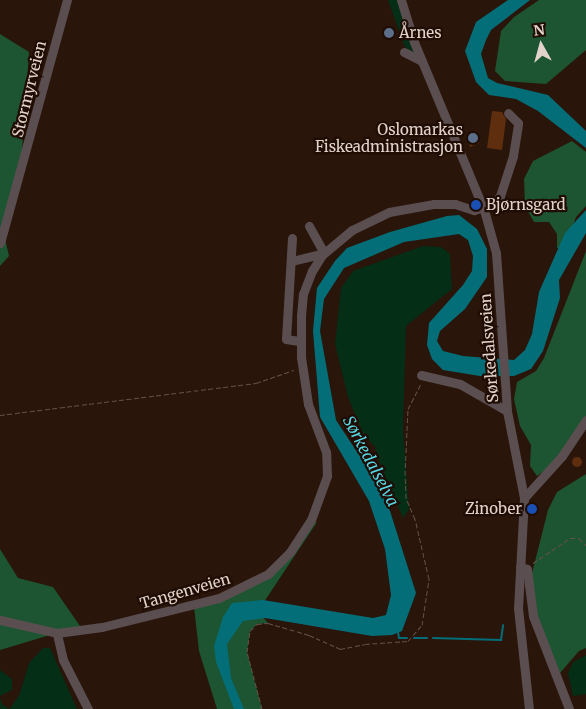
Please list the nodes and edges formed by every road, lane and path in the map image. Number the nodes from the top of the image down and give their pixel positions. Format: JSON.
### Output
{"nodes":[{"id":1,"x":67,"y":0,"type":"edge"},
{"id":2,"x":401,"y":0,"type":"edge"},
{"id":3,"x":404,"y":52,"type":"dead end"},
{"id":4,"x":422,"y":61,"type":"junction"},
{"id":5,"x":508,"y":113,"type":"dead end"},
{"id":6,"x":484,"y":210,"type":"junction"},
{"id":7,"x":310,"y":226,"type":"dead end"},
{"id":8,"x":292,"y":238,"type":"dead end"},
{"id":9,"x":0,"y":243,"type":"edge"},
{"id":10,"x":324,"y":253,"type":"junction"},
{"id":11,"x":292,"y":261,"type":"junction"},
{"id":12,"x":300,"y":341,"type":"junction"},
{"id":13,"x":302,"y":368,"type":"junction"},
{"id":14,"x":420,"y":375,"type":"joint"},
{"id":15,"x":507,"y":411,"type":"junction"},
{"id":16,"x":0,"y":415,"type":"edge"},
{"id":17,"x":586,"y":420,"type":"edge"},
{"id":18,"x":524,"y":498,"type":"junction"},
{"id":19,"x":586,"y":545,"type":"edge"},
{"id":20,"x":523,"y":568,"type":"junction"},
{"id":21,"x":0,"y":620,"type":"edge"},
{"id":22,"x":57,"y":632,"type":"junction"},
{"id":23,"x":568,"y":708,"type":"edge"},
{"id":24,"x":88,"y":709,"type":"edge"},
{"id":25,"x":262,"y":709,"type":"edge"},
{"id":26,"x":298,"y":709,"type":"edge"},
{"id":27,"x":336,"y":709,"type":"edge"},
{"id":28,"x":529,"y":709,"type":"edge"}],
"edges":[{"from":1,"to":9,"type":"street","name":"Stormyrveien"},
{"from":2,"to":4,"type":"street","name":"Sørkedalsveien"},
{"from":3,"to":4,"type":"street"},
{"from":4,"to":6,"type":"street","name":"Sørkedalsveien"},
{"from":5,"to":6,"type":"street"},
{"from":6,"to":10,"type":"street","name":"Tangenveien"},
{"from":6,"to":15,"type":"street","name":"Sørkedalsveien"},
{"from":7,"to":10,"type":"street"},
{"from":8,"to":11,"type":"street"},
{"from":10,"to":11,"type":"street"},
{"from":10,"to":12,"type":"street","name":"Tangenveien"},
{"from":11,"to":12,"type":"street"},
{"from":12,"to":13,"type":"street","name":"Tangenveien"},
{"from":13,"to":16,"type":"path"},
{"from":13,"to":22,"type":"street","name":"Tangenveien"},
{"from":14,"to":15,"type":"street"},
{"from":14,"to":25,"type":"path"},
{"from":15,"to":18,"type":"street","name":"Sørkedalsveien"},
{"from":17,"to":18,"type":"street"},
{"from":18,"to":20,"type":"street","name":"Sørkedalsveien"},
{"from":19,"to":20,"type":"path"},
{"from":20,"to":23,"type":"street"},
{"from":20,"to":28,"type":"street","name":"Sørkedalsveien"},
{"from":21,"to":22,"type":"street","name":"Tangenveien"},
{"from":22,"to":24,"type":"street"},
{"from":26,"to":27,"type":"path"}]}
